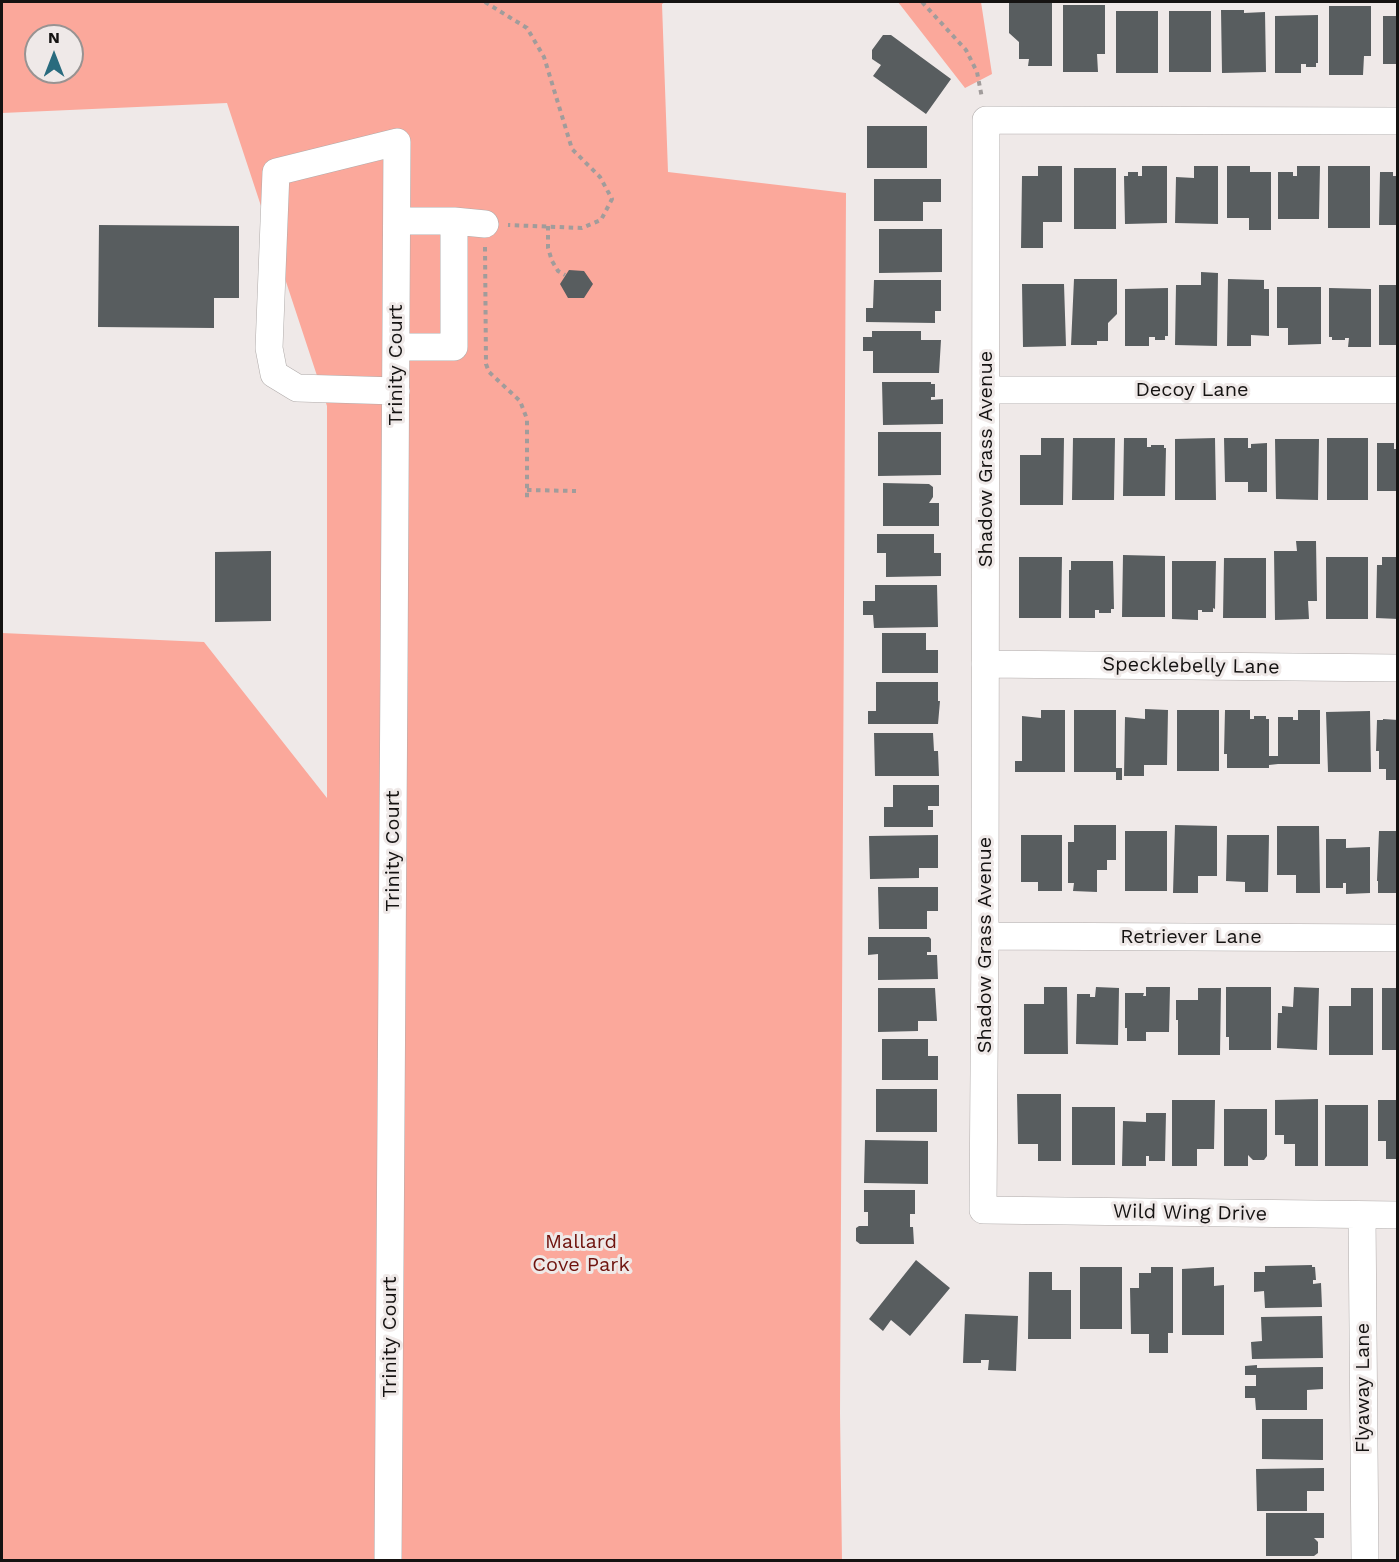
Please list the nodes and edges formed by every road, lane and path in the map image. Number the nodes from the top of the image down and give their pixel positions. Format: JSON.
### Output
{"nodes":[{"id":1,"x":485,"y":2,"type":"edge"},
{"id":2,"x":922,"y":2,"type":"edge"},
{"id":3,"x":986,"y":120,"type":"junction"},
{"id":4,"x":1398,"y":121,"type":"edge"},
{"id":5,"x":397,"y":220,"type":"junction"},
{"id":6,"x":454,"y":221,"type":"junction"},
{"id":7,"x":485,"y":224,"type":"junction"},
{"id":8,"x":548,"y":226,"type":"junction"},
{"id":9,"x":565,"y":275,"type":"dead end"},
{"id":10,"x":396,"y":347,"type":"junction"},
{"id":11,"x":986,"y":390,"type":"junction"},
{"id":12,"x":1398,"y":390,"type":"edge"},
{"id":13,"x":396,"y":391,"type":"junction"},
{"id":14,"x":527,"y":490,"type":"junction"},
{"id":15,"x":576,"y":491,"type":"dead end"},
{"id":16,"x":527,"y":500,"type":"dead end"},
{"id":17,"x":985,"y":664,"type":"junction"},
{"id":18,"x":1398,"y":668,"type":"edge"},
{"id":19,"x":986,"y":936,"type":"junction"},
{"id":20,"x":1398,"y":938,"type":"edge"},
{"id":21,"x":983,"y":1210,"type":"joint"},
{"id":22,"x":1362,"y":1215,"type":"junction"},
{"id":23,"x":1398,"y":1215,"type":"edge"},
{"id":24,"x":388,"y":1560,"type":"edge"},
{"id":25,"x":1365,"y":1560,"type":"edge"}],
"edges":[{"from":1,"to":8,"type":"path"},
{"from":2,"to":3,"type":"path"},
{"from":3,"to":4,"type":"street"},
{"from":3,"to":11,"type":"street","name":"Shadow Grass Avenue"},
{"from":5,"to":6,"type":"street"},
{"from":5,"to":10,"type":"street","name":"Trinity Court"},
{"from":5,"to":13,"type":"street","name":"Trinity Court"},
{"from":6,"to":7,"type":"street"},
{"from":6,"to":10,"type":"street"},
{"from":7,"to":8,"type":"path"},
{"from":7,"to":14,"type":"path"},
{"from":8,"to":9,"type":"path"},
{"from":10,"to":13,"type":"street","name":"Trinity Court"},
{"from":11,"to":12,"type":"street","name":"Decoy Lane"},
{"from":11,"to":17,"type":"street","name":"Shadow Grass Avenue"},
{"from":13,"to":24,"type":"street","name":"Trinity Court"},
{"from":14,"to":15,"type":"path"},
{"from":14,"to":16,"type":"path"},
{"from":17,"to":18,"type":"street","name":"Specklebelly Lane"},
{"from":17,"to":19,"type":"street","name":"Shadow Grass Avenue"},
{"from":19,"to":20,"type":"street","name":"Retriever Lane"},
{"from":19,"to":21,"type":"street","name":"Shadow Grass Avenue"},
{"from":21,"to":22,"type":"street","name":"Wild Wing Drive"},
{"from":22,"to":23,"type":"street","name":"Wild Wing Drive"},
{"from":22,"to":25,"type":"street","name":"Flyaway Lane"}]}
